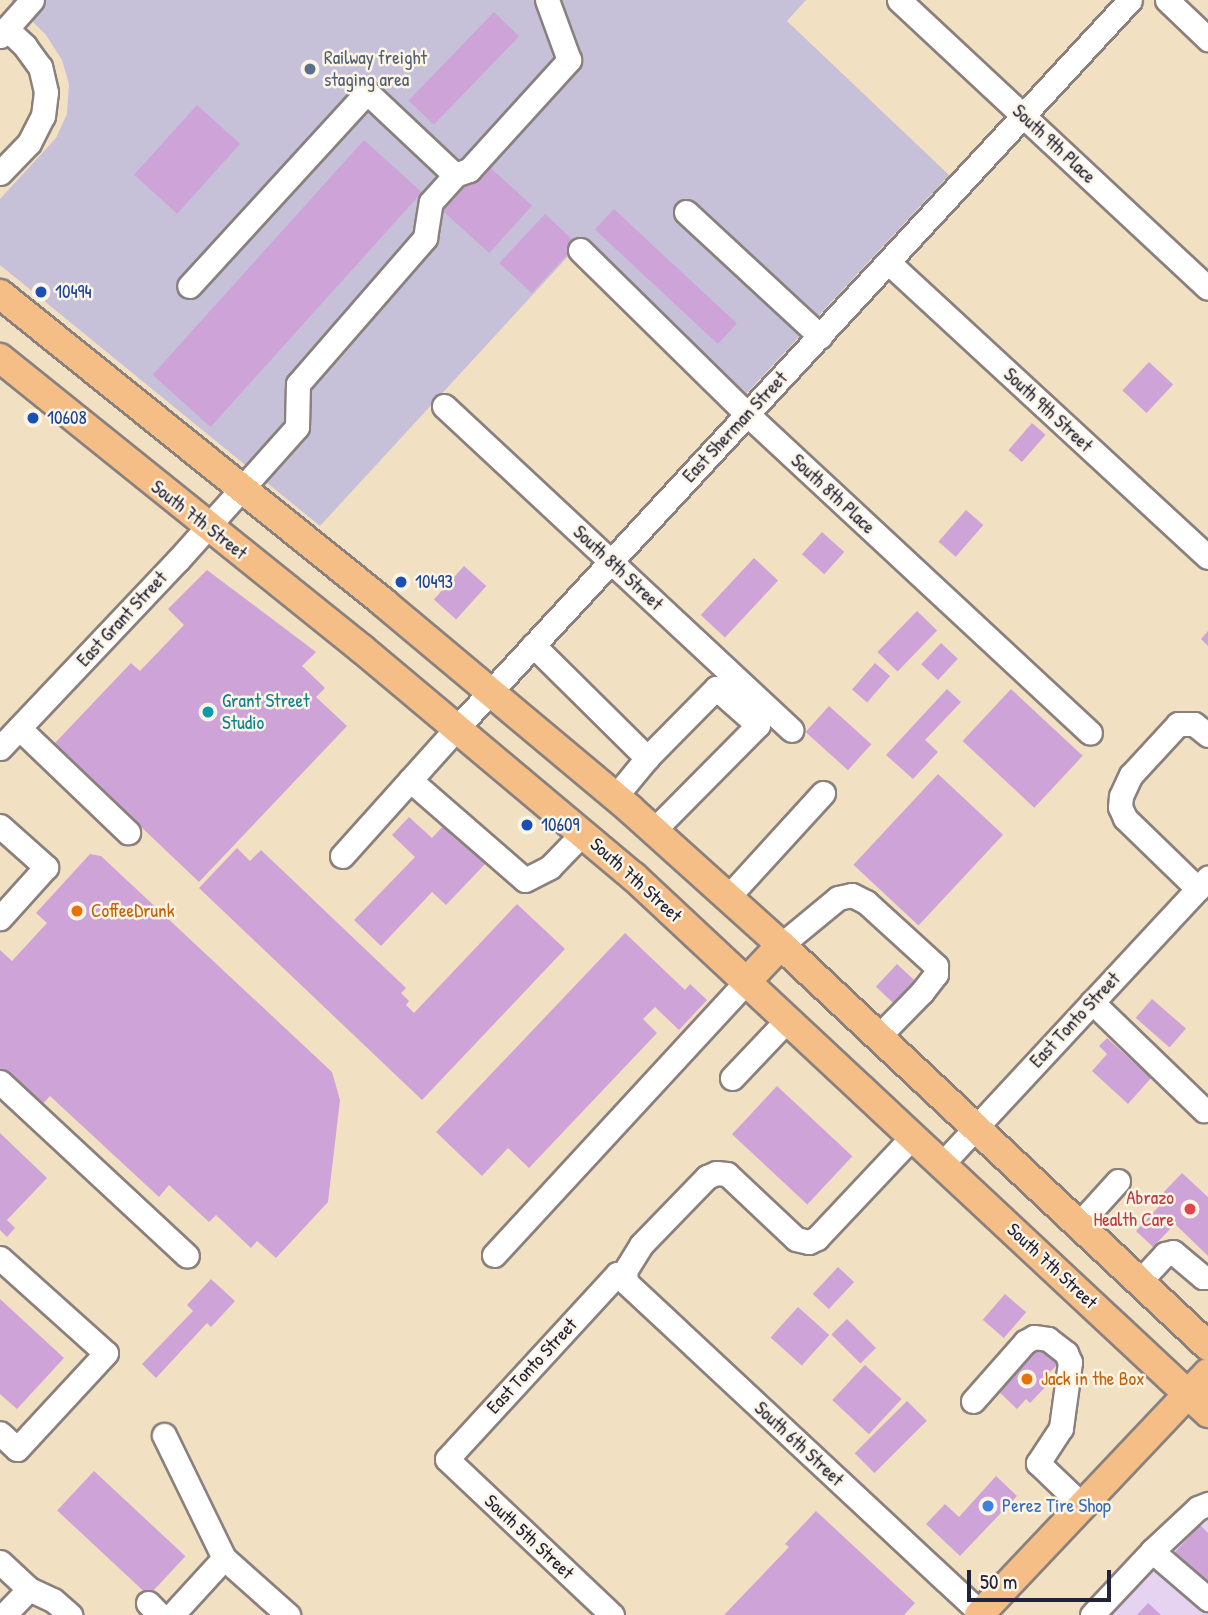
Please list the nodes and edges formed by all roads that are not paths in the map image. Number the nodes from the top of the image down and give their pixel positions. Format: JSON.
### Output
{"nodes":[{"id":1,"x":32,"y":0,"type":"edge"},
{"id":2,"x":547,"y":0,"type":"edge"},
{"id":3,"x":899,"y":0,"type":"edge"},
{"id":4,"x":1130,"y":0,"type":"edge"},
{"id":5,"x":1167,"y":0,"type":"edge"},
{"id":6,"x":3,"y":33,"type":"edge"},
{"id":7,"x":1208,"y":39,"type":"edge"},
{"id":8,"x":1023,"y":116,"type":"junction"},
{"id":9,"x":0,"y":173,"type":"edge"},
{"id":10,"x":455,"y":175,"type":"junction"},
{"id":11,"x":686,"y":212,"type":"dead end"},
{"id":12,"x":580,"y":250,"type":"dead end"},
{"id":13,"x":888,"y":262,"type":"junction"},
{"id":14,"x":190,"y":286,"type":"dead end"},
{"id":15,"x":1208,"y":288,"type":"edge"},
{"id":16,"x":0,"y":294,"type":"edge"},
{"id":17,"x":820,"y":335,"type":"junction"},
{"id":18,"x":0,"y":359,"type":"edge"},
{"id":19,"x":444,"y":406,"type":"dead end"},
{"id":20,"x":747,"y":414,"type":"junction"},
{"id":21,"x":242,"y":488,"type":"junction"},
{"id":22,"x":208,"y":526,"type":"junction"},
{"id":23,"x":1208,"y":557,"type":"edge"},
{"id":24,"x":611,"y":562,"type":"junction"},
{"id":25,"x":533,"y":645,"type":"junction"},
{"id":26,"x":491,"y":691,"type":"junction"},
{"id":27,"x":19,"y":728,"type":"junction"},
{"id":28,"x":457,"y":728,"type":"junction"},
{"id":29,"x":792,"y":730,"type":"dead end"},
{"id":30,"x":1090,"y":733,"type":"dead end"},
{"id":31,"x":1208,"y":735,"type":"edge"},
{"id":32,"x":0,"y":748,"type":"edge"},
{"id":33,"x":647,"y":758,"type":"junction"},
{"id":34,"x":410,"y":780,"type":"junction"},
{"id":35,"x":823,"y":793,"type":"dead end"},
{"id":36,"x":615,"y":797,"type":"junction"},
{"id":37,"x":0,"y":826,"type":"edge"},
{"id":38,"x":654,"y":830,"type":"junction"},
{"id":39,"x":128,"y":832,"type":"dead end"},
{"id":40,"x":583,"y":832,"type":"junction"},
{"id":41,"x":342,"y":856,"type":"dead end"},
{"id":42,"x":1203,"y":883,"type":"edge"},
{"id":43,"x":728,"y":897,"type":"junction"},
{"id":44,"x":0,"y":918,"type":"edge"},
{"id":45,"x":781,"y":946,"type":"junction"},
{"id":46,"x":747,"y":981,"type":"junction"},
{"id":47,"x":1092,"y":1002,"type":"junction"},
{"id":48,"x":788,"y":1019,"type":"junction"},
{"id":49,"x":878,"y":1037,"type":"junction"},
{"id":50,"x":732,"y":1078,"type":"dead end"},
{"id":51,"x":0,"y":1082,"type":"edge"},
{"id":52,"x":1204,"y":1110,"type":"dead end"},
{"id":53,"x":975,"y":1128,"type":"junction"},
{"id":54,"x":913,"y":1136,"type":"junction"},
{"id":55,"x":943,"y":1164,"type":"junction"},
{"id":56,"x":1118,"y":1181,"type":"dead end"},
{"id":57,"x":1079,"y":1224,"type":"junction"},
{"id":58,"x":494,"y":1255,"type":"dead end"},
{"id":59,"x":187,"y":1256,"type":"dead end"},
{"id":60,"x":0,"y":1258,"type":"edge"},
{"id":61,"x":1208,"y":1277,"type":"edge"},
{"id":62,"x":622,"y":1278,"type":"junction"},
{"id":63,"x":1140,"y":1281,"type":"junction"},
{"id":64,"x":1208,"y":1346,"type":"edge"},
{"id":65,"x":1208,"y":1373,"type":"edge"},
{"id":66,"x":973,"y":1401,"type":"dead end"},
{"id":67,"x":1198,"y":1403,"type":"edge"},
{"id":68,"x":0,"y":1433,"type":"edge"},
{"id":69,"x":164,"y":1435,"type":"dead end"},
{"id":70,"x":447,"y":1459,"type":"joint"},
{"id":71,"x":1208,"y":1504,"type":"edge"},
{"id":72,"x":1083,"y":1506,"type":"junction"},
{"id":73,"x":1152,"y":1551,"type":"junction"},
{"id":74,"x":224,"y":1558,"type":"junction"},
{"id":75,"x":0,"y":1562,"type":"edge"},
{"id":76,"x":29,"y":1589,"type":"junction"},
{"id":77,"x":1208,"y":1599,"type":"edge"},
{"id":78,"x":987,"y":1612,"type":"edge"},
{"id":79,"x":4,"y":1615,"type":"edge"},
{"id":80,"x":69,"y":1615,"type":"edge"},
{"id":81,"x":172,"y":1615,"type":"edge"},
{"id":82,"x":288,"y":1615,"type":"edge"},
{"id":83,"x":612,"y":1615,"type":"edge"},
{"id":84,"x":1092,"y":1615,"type":"edge"}],
"edges":[{"from":1,"to":6,"type":"street"},
{"from":2,"to":10,"type":"street","name":"East Grant Street"},
{"from":3,"to":8,"type":"street","name":"South 9th Place"},
{"from":4,"to":8,"type":"street","name":"East Sherman Street"},
{"from":5,"to":7,"type":"street"},
{"from":6,"to":9,"type":"street"},
{"from":8,"to":13,"type":"street","name":"East Sherman Street"},
{"from":8,"to":15,"type":"street","name":"South 9th Place"},
{"from":10,"to":14,"type":"street"},
{"from":10,"to":21,"type":"street","name":"East Grant Street"},
{"from":11,"to":17,"type":"street"},
{"from":12,"to":20,"type":"street","name":"South 8th Place"},
{"from":13,"to":17,"type":"street","name":"East Sherman Street"},
{"from":13,"to":23,"type":"street","name":"South 9th Street"},
{"from":16,"to":21,"type":"main road"},
{"from":17,"to":20,"type":"street","name":"East Sherman Street"},
{"from":18,"to":22,"type":"main road","name":"South 7th Street"},
{"from":19,"to":24,"type":"street","name":"South 8th Street"},
{"from":20,"to":24,"type":"street","name":"East Sherman Street"},
{"from":20,"to":30,"type":"street","name":"South 8th Place"},
{"from":21,"to":22,"type":"street","name":"East Grant Street"},
{"from":21,"to":26,"type":"main road"},
{"from":22,"to":27,"type":"street","name":"East Grant Street"},
{"from":22,"to":28,"type":"main road","name":"South 7th Street"},
{"from":24,"to":25,"type":"street","name":"East Sherman Street"},
{"from":24,"to":29,"type":"street","name":"South 8th Street"},
{"from":25,"to":26,"type":"street","name":"East Sherman Street"},
{"from":25,"to":33,"type":"street"},
{"from":26,"to":28,"type":"street","name":"East Sherman Street"},
{"from":26,"to":36,"type":"main road"},
{"from":27,"to":32,"type":"street","name":"East Grant Street"},
{"from":27,"to":39,"type":"street"},
{"from":28,"to":34,"type":"street","name":"East Sherman Street"},
{"from":28,"to":40,"type":"main road","name":"South 7th Street"},
{"from":31,"to":42,"type":"street"},
{"from":33,"to":36,"type":"street"},
{"from":33,"to":38,"type":"street"},
{"from":34,"to":40,"type":"street"},
{"from":34,"to":41,"type":"street","name":"East Sherman Street"},
{"from":35,"to":43,"type":"street"},
{"from":36,"to":38,"type":"main road"},
{"from":37,"to":44,"type":"street"},
{"from":38,"to":43,"type":"main road"},
{"from":40,"to":46,"type":"main road","name":"South 7th Street"},
{"from":42,"to":47,"type":"street","name":"East Tonto Street"},
{"from":43,"to":45,"type":"main road"},
{"from":45,"to":46,"type":"main road"},
{"from":45,"to":49,"type":"main road"},
{"from":45,"to":49,"type":"street"},
{"from":46,"to":48,"type":"main road","name":"South 7th Street"},
{"from":46,"to":58,"type":"street"},
{"from":47,"to":52,"type":"street"},
{"from":47,"to":53,"type":"street","name":"East Tonto Street"},
{"from":48,"to":50,"type":"street"},
{"from":48,"to":54,"type":"main road","name":"South 7th Street"},
{"from":49,"to":53,"type":"main road"},
{"from":51,"to":59,"type":"street"},
{"from":53,"to":55,"type":"street","name":"East Tonto Street"},
{"from":53,"to":57,"type":"main road"},
{"from":54,"to":55,"type":"main road","name":"South 7th Street"},
{"from":54,"to":62,"type":"street"},
{"from":55,"to":67,"type":"main road","name":"South 7th Street"},
{"from":56,"to":57,"type":"street"},
{"from":57,"to":63,"type":"main road"},
{"from":60,"to":68,"type":"street"},
{"from":61,"to":63,"type":"street"},
{"from":62,"to":70,"type":"street","name":"East Tonto Street"},
{"from":62,"to":78,"type":"street","name":"South 6th Street"},
{"from":63,"to":64,"type":"main road"},
{"from":65,"to":67,"type":"main road"},
{"from":66,"to":72,"type":"street"},
{"from":67,"to":72,"type":"main road"},
{"from":69,"to":74,"type":"street"},
{"from":70,"to":83,"type":"street","name":"South 5th Street"},
{"from":71,"to":73,"type":"street"},
{"from":72,"to":78,"type":"main road"},
{"from":73,"to":77,"type":"street"},
{"from":73,"to":84,"type":"street"},
{"from":74,"to":81,"type":"street"},
{"from":74,"to":82,"type":"street"},
{"from":75,"to":76,"type":"street"},
{"from":76,"to":79,"type":"street"},
{"from":76,"to":80,"type":"street"}]}
